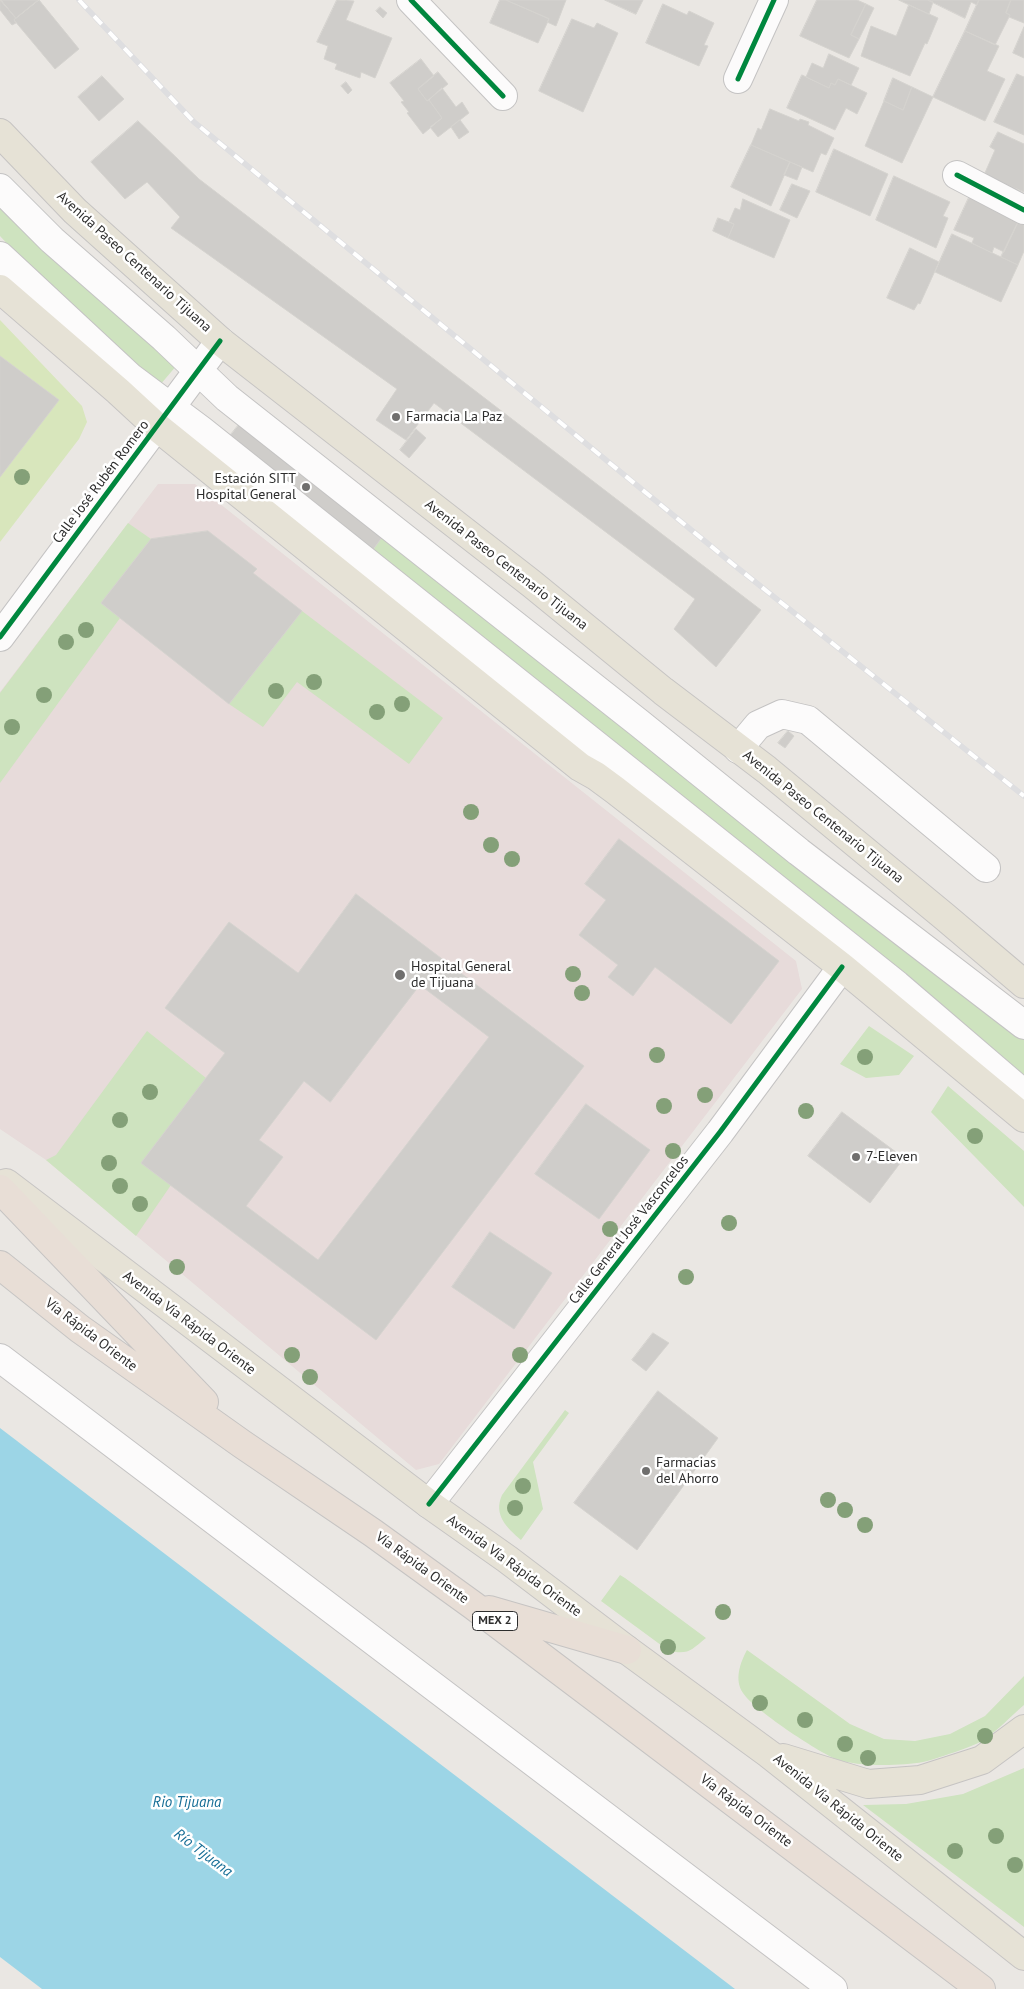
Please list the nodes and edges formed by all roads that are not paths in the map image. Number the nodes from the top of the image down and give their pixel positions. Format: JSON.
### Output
{"nodes":[{"id":1,"x":410,"y":0,"type":"edge"},
{"id":2,"x":774,"y":0,"type":"edge"},
{"id":3,"x":738,"y":79,"type":"dead end"},
{"id":4,"x":503,"y":96,"type":"dead end"},
{"id":5,"x":0,"y":133,"type":"edge"},
{"id":6,"x":957,"y":175,"type":"dead end"},
{"id":7,"x":0,"y":188,"type":"edge"},
{"id":8,"x":1024,"y":210,"type":"edge"},
{"id":9,"x":0,"y":256,"type":"edge"},
{"id":10,"x":0,"y":289,"type":"edge"},
{"id":11,"x":220,"y":340,"type":"junction"},
{"id":12,"x":198,"y":372,"type":"junction"},
{"id":13,"x":164,"y":418,"type":"junction"},
{"id":14,"x":0,"y":637,"type":"edge"},
{"id":15,"x":738,"y":749,"type":"junction"},
{"id":16,"x":986,"y":868,"type":"dead end"},
{"id":17,"x":842,"y":967,"type":"junction"},
{"id":18,"x":1024,"y":984,"type":"edge"},
{"id":19,"x":1024,"y":1025,"type":"edge"},
{"id":20,"x":1024,"y":1094,"type":"edge"},
{"id":21,"x":1024,"y":1118,"type":"edge"},
{"id":22,"x":0,"y":1179,"type":"edge"},
{"id":23,"x":0,"y":1188,"type":"edge"},
{"id":24,"x":0,"y":1265,"type":"edge"},
{"id":25,"x":0,"y":1358,"type":"edge"},
{"id":26,"x":242,"y":1444,"type":"junction"},
{"id":27,"x":429,"y":1504,"type":"junction"},
{"id":28,"x":474,"y":1606,"type":"junction"},
{"id":29,"x":627,"y":1650,"type":"junction"},
{"id":30,"x":1024,"y":1729,"type":"edge"},
{"id":31,"x":769,"y":1754,"type":"junction"},
{"id":32,"x":1024,"y":1956,"type":"edge"},
{"id":33,"x":833,"y":1989,"type":"edge"},
{"id":34,"x":981,"y":1989,"type":"edge"}],
"edges":[{"from":1,"to":4,"type":"street"},
{"from":2,"to":3,"type":"street"},
{"from":5,"to":11,"type":"main road","name":"Avenida Paseo Centenario Tijuana"},
{"from":6,"to":8,"type":"street"},
{"from":7,"to":12,"type":"street"},
{"from":9,"to":13,"type":"street"},
{"from":10,"to":13,"type":"main road"},
{"from":11,"to":12,"type":"street","name":"Calle José Rubén Romero"},
{"from":11,"to":15,"type":"main road","name":"Avenida Paseo Centenario Tijuana"},
{"from":12,"to":13,"type":"street","name":"Calle José Rubén Romero"},
{"from":12,"to":19,"type":"street"},
{"from":13,"to":14,"type":"street","name":"Calle José Rubén Romero"},
{"from":13,"to":17,"type":"main road"},
{"from":13,"to":20,"type":"street"},
{"from":15,"to":16,"type":"street"},
{"from":15,"to":18,"type":"main road","name":"Avenida Paseo Centenario Tijuana"},
{"from":17,"to":21,"type":"main road"},
{"from":17,"to":27,"type":"street","name":"Calle General José Vasconcelos"},
{"from":22,"to":27,"type":"main road","name":"Avenida Vía Rápida Oriente"},
{"from":23,"to":26,"type":"highway"},
{"from":24,"to":26,"type":"highway","name":"Vía Rápida Oriente","number":"MEX 2"},
{"from":25,"to":33,"type":"street"},
{"from":26,"to":28,"type":"highway","name":"Vía Rápida Oriente","number":"MEX 2"},
{"from":27,"to":29,"type":"main road","name":"Avenida Vía Rápida Oriente"},
{"from":28,"to":29,"type":"highway"},
{"from":28,"to":34,"type":"highway","name":"Vía Rápida Oriente","number":"MEX 2"},
{"from":29,"to":31,"type":"main road","name":"Avenida Vía Rápida Oriente"},
{"from":30,"to":31,"type":"main road"},
{"from":31,"to":32,"type":"main road","name":"Avenida Vía Rápida Oriente"}]}
